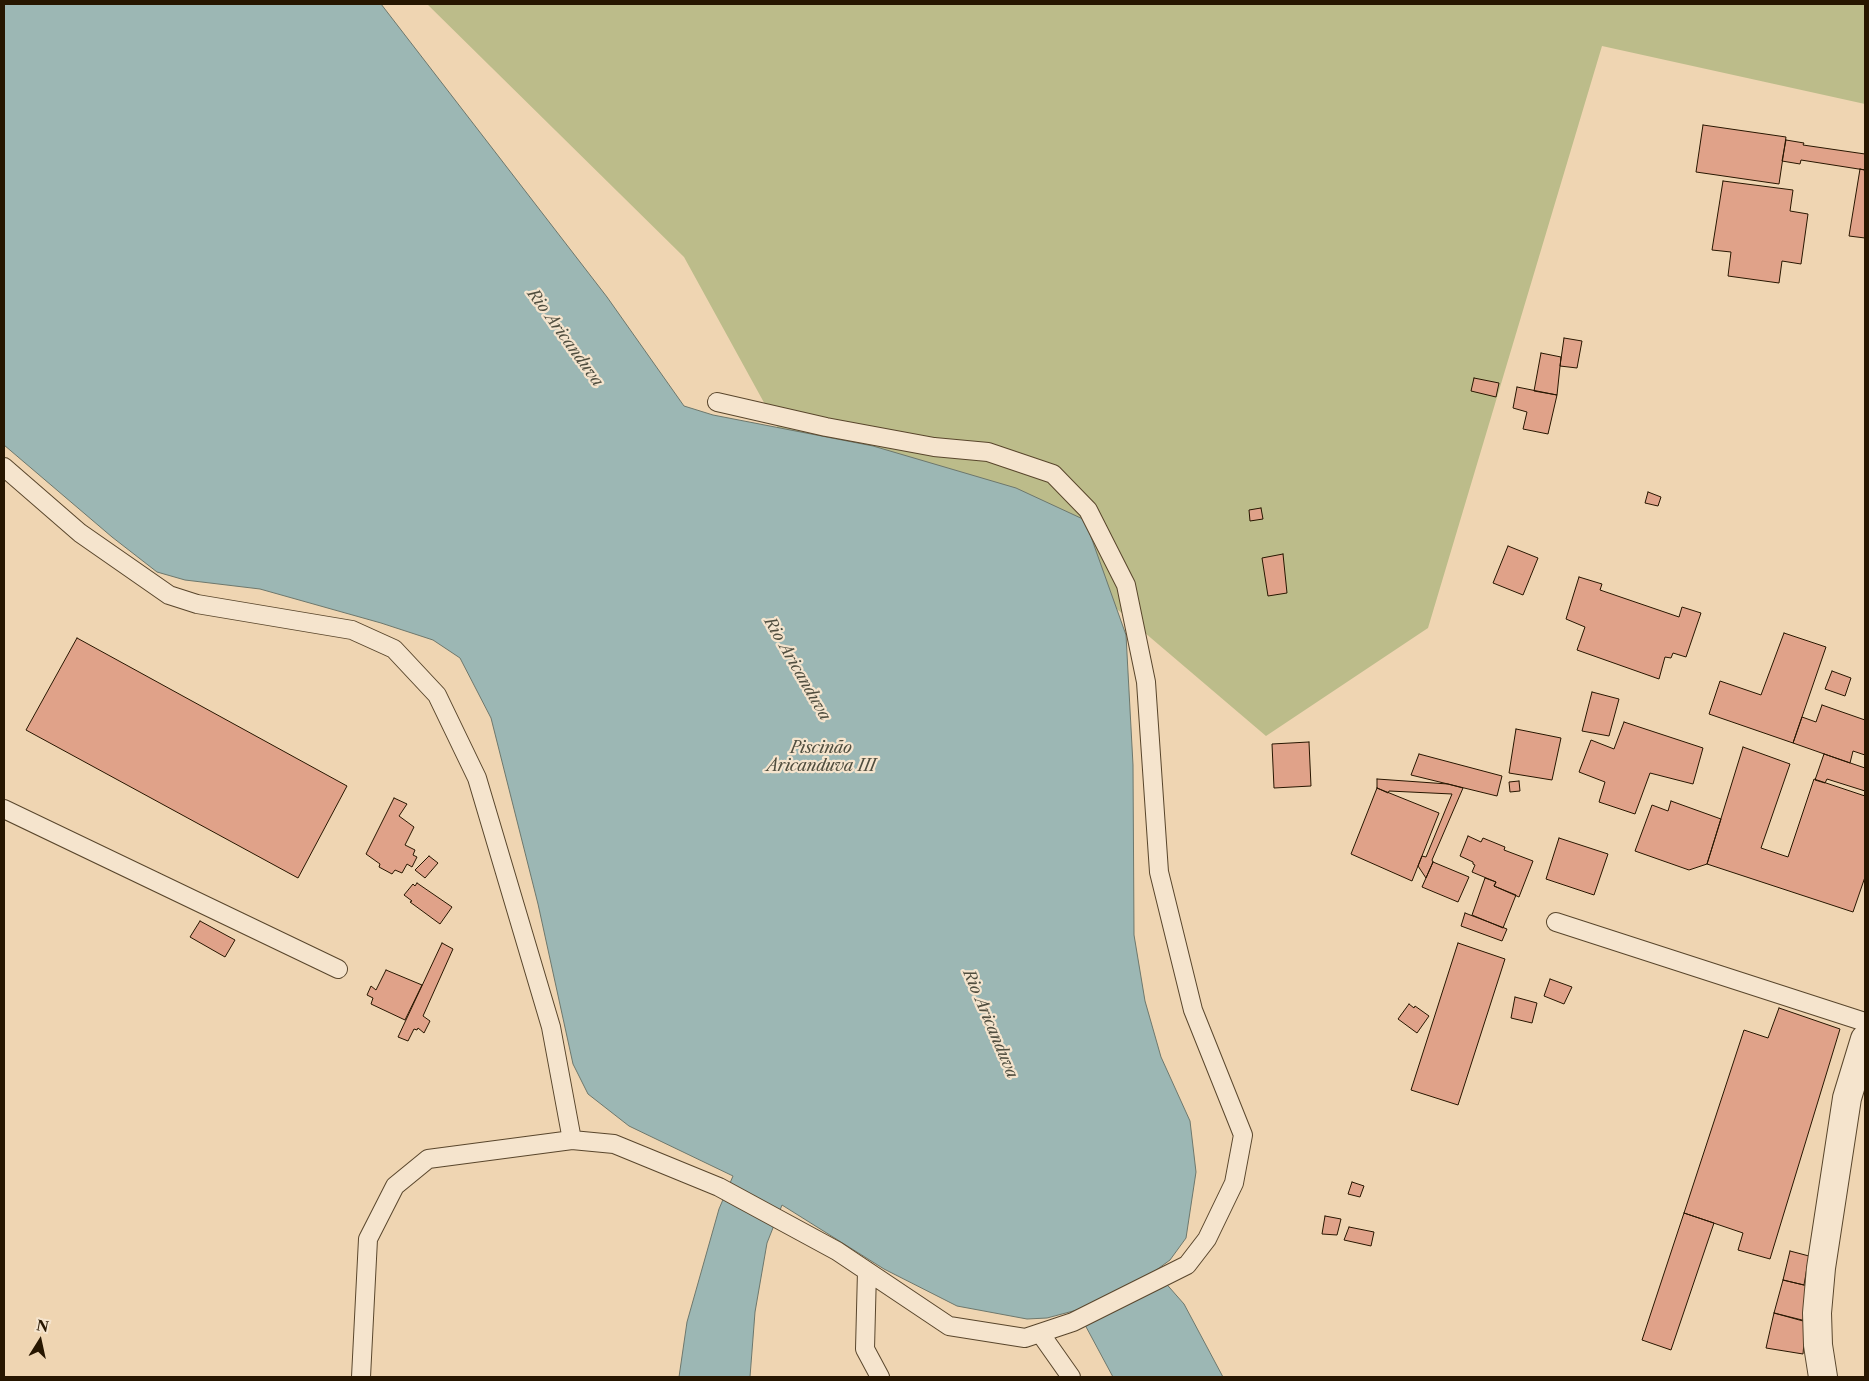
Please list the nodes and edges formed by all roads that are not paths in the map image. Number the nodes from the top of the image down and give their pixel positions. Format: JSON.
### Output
{"nodes":[{"id":1,"x":717,"y":402,"type":"dead end"},
{"id":2,"x":4,"y":466,"type":"edge"},
{"id":3,"x":4,"y":809,"type":"edge"},
{"id":4,"x":1556,"y":922,"type":"dead end"},
{"id":5,"x":338,"y":969,"type":"dead end"},
{"id":6,"x":1865,"y":1022,"type":"edge"},
{"id":7,"x":1865,"y":1039,"type":"edge"},
{"id":8,"x":572,"y":1140,"type":"junction"},
{"id":9,"x":868,"y":1271,"type":"junction"},
{"id":10,"x":1040,"y":1333,"type":"junction"},
{"id":11,"x":361,"y":1377,"type":"edge"},
{"id":12,"x":880,"y":1377,"type":"edge"},
{"id":13,"x":1071,"y":1377,"type":"edge"},
{"id":14,"x":1824,"y":1377,"type":"edge"}],
"edges":[{"from":1,"to":10,"type":"lane"},
{"from":2,"to":8,"type":"lane"},
{"from":3,"to":5,"type":"lane"},
{"from":4,"to":6,"type":"lane"},
{"from":7,"to":14,"type":"street"},
{"from":8,"to":9,"type":"lane"},
{"from":8,"to":11,"type":"lane"},
{"from":9,"to":10,"type":"lane"},
{"from":9,"to":12,"type":"lane"},
{"from":10,"to":13,"type":"lane"}]}
